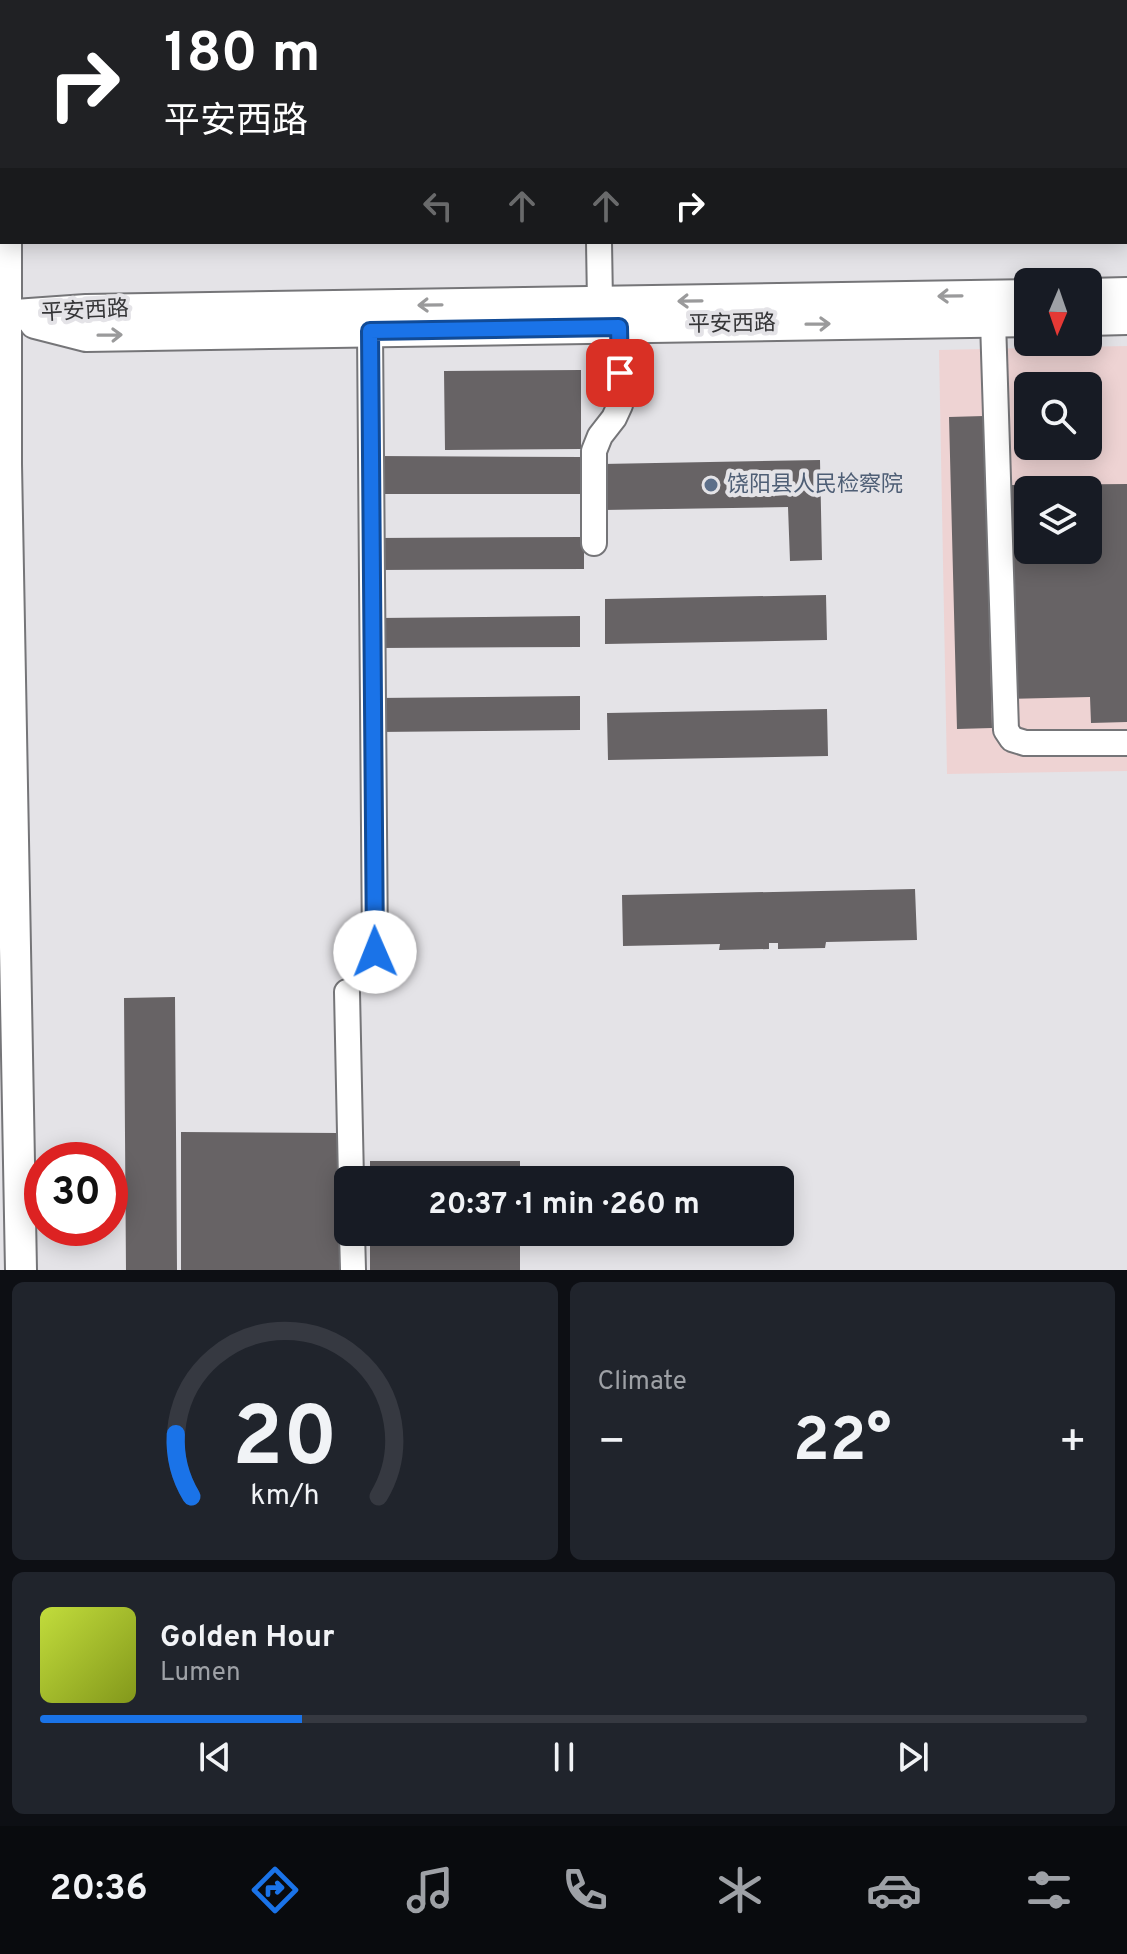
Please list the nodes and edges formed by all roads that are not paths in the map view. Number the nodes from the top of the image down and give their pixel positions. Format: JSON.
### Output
{"nodes":[{"id":1,"x":6,"y":244,"type":"edge"},
{"id":2,"x":599,"y":244,"type":"edge"},
{"id":3,"x":1127,"y":293,"type":"edge"},
{"id":4,"x":1102,"y":294,"type":"edge"},
{"id":5,"x":1014,"y":295,"type":"edge"},
{"id":6,"x":600,"y":302,"type":"junction"},
{"id":7,"x":3,"y":316,"type":"edge"},
{"id":8,"x":1127,"y":319,"type":"edge"},
{"id":9,"x":1102,"y":320,"type":"edge"},
{"id":10,"x":993,"y":321,"type":"junction"},
{"id":11,"x":1014,"y":321,"type":"edge"},
{"id":12,"x":619,"y":327,"type":"junction"},
{"id":13,"x":370,"y":331,"type":"junction"},
{"id":14,"x":594,"y":543,"type":"dead end"},
{"id":15,"x":1127,"y":743,"type":"edge"},
{"id":16,"x":375,"y":952,"type":"dead end"},
{"id":17,"x":347,"y":992,"type":"dead end"},
{"id":18,"x":351,"y":1166,"type":"edge"},
{"id":19,"x":352,"y":1246,"type":"edge"},
{"id":20,"x":21,"y":1270,"type":"edge"},
{"id":21,"x":353,"y":1270,"type":"edge"}],
"edges":[{"from":1,"to":7,"type":"main road"},
{"from":2,"to":6,"type":"street"},
{"from":3,"to":4,"type":"main road"},
{"from":5,"to":6,"type":"main road","name":"平安西路","one_way":true},
{"from":6,"to":7,"type":"main road","name":"平安西路","one_way":true},
{"from":7,"to":13,"type":"main road","name":"平安西路","one_way":true},
{"from":7,"to":20,"type":"main road"},
{"from":8,"to":9,"type":"main road"},
{"from":10,"to":11,"type":"main road","name":"平安西路"},
{"from":12,"to":10,"type":"main road","name":"平安西路","one_way":true},
{"from":10,"to":15,"type":"street"},
{"from":12,"to":13,"type":"main road","name":"平安西路"},
{"from":12,"to":14,"type":"street"},
{"from":13,"to":16,"type":"street"},
{"from":17,"to":18,"type":"street"},
{"from":19,"to":21,"type":"street"}]}
